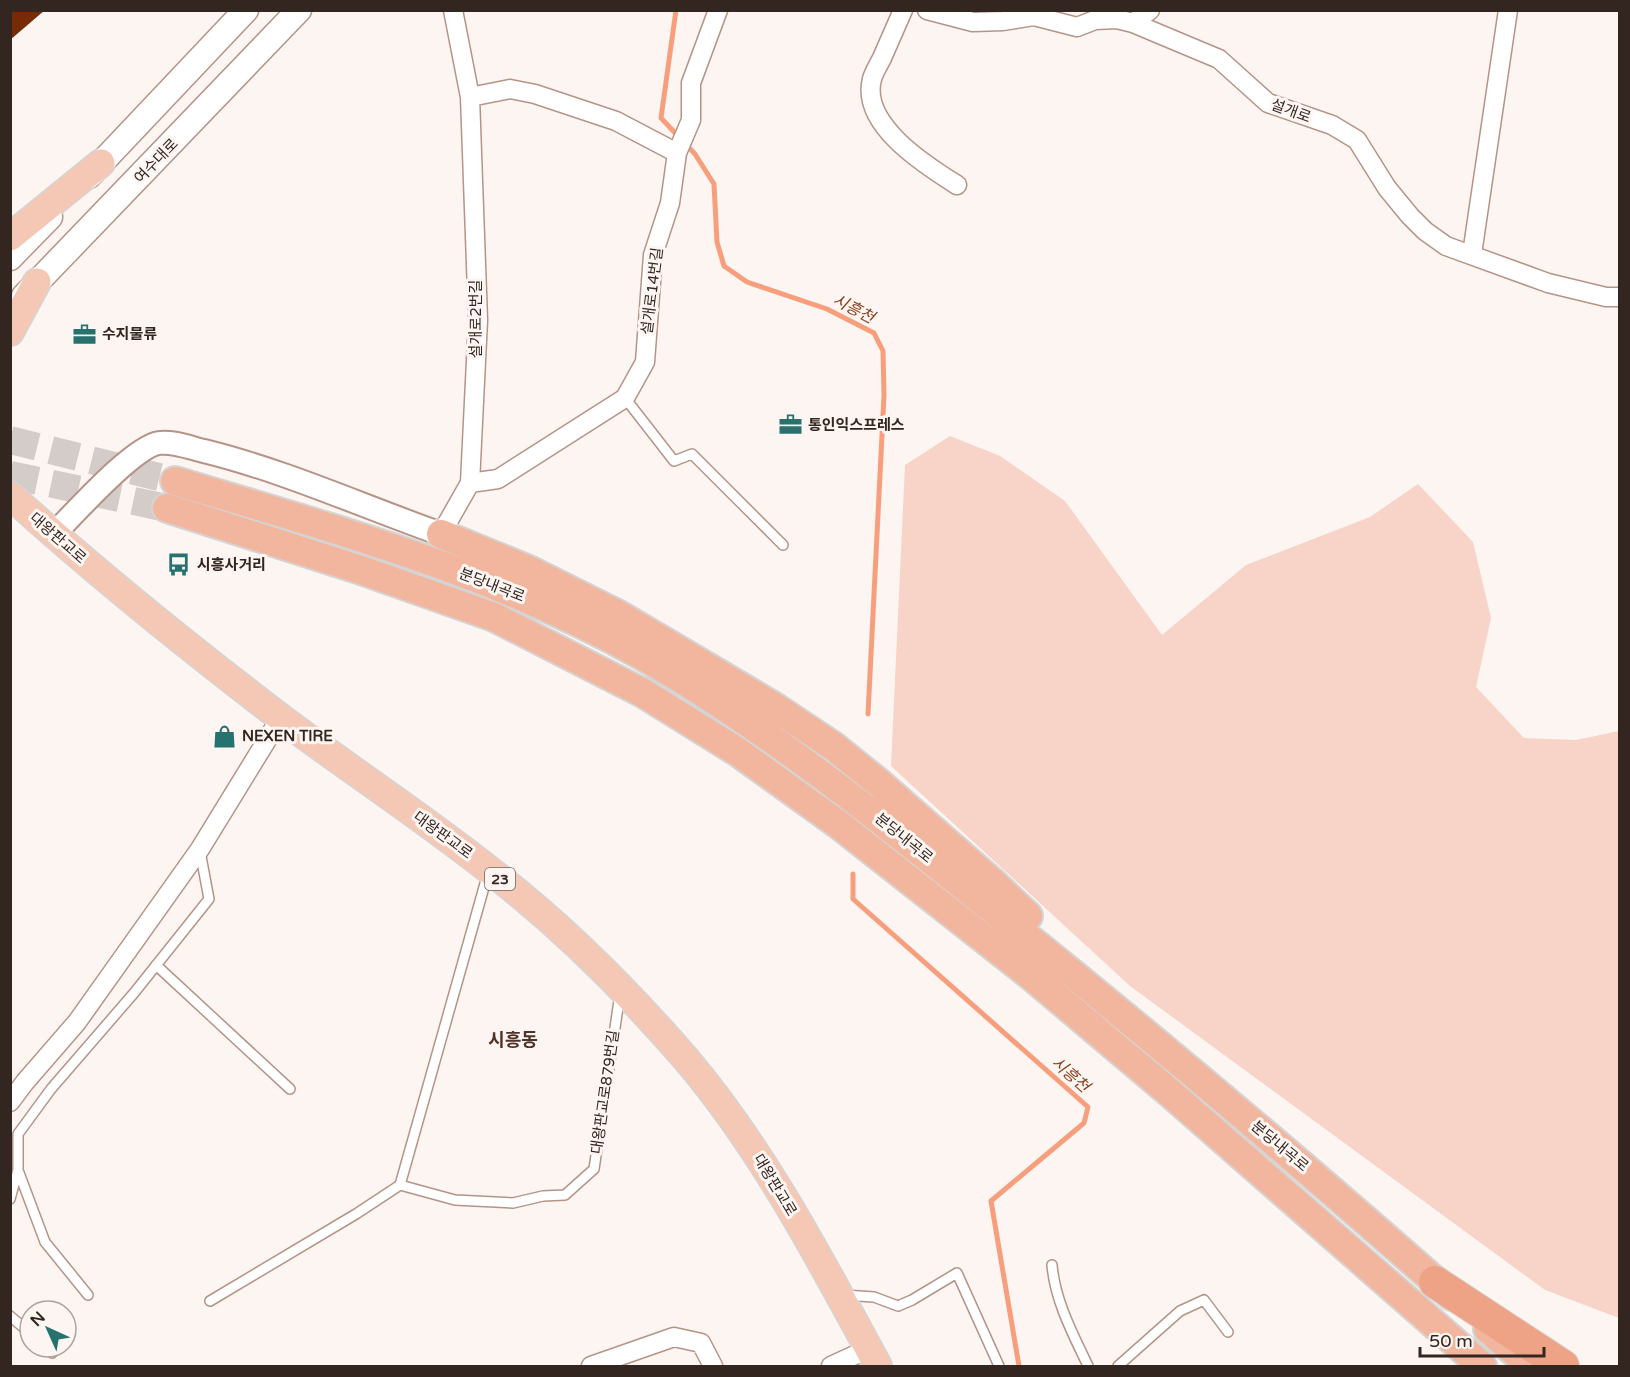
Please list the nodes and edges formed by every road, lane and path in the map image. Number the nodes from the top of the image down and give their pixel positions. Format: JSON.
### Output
{"nodes":[{"id":1,"x":246,"y":10,"type":"edge"},
{"id":2,"x":299,"y":10,"type":"edge"},
{"id":3,"x":453,"y":10,"type":"edge"},
{"id":4,"x":718,"y":10,"type":"edge"},
{"id":5,"x":903,"y":10,"type":"edge"},
{"id":6,"x":927,"y":10,"type":"edge"},
{"id":7,"x":1150,"y":10,"type":"edge"},
{"id":8,"x":1508,"y":10,"type":"edge"},
{"id":9,"x":1133,"y":23,"type":"junction"},
{"id":10,"x":470,"y":97,"type":"junction"},
{"id":11,"x":678,"y":152,"type":"junction"},
{"id":12,"x":101,"y":163,"type":"junction"},
{"id":13,"x":957,"y":185,"type":"dead end"},
{"id":14,"x":10,"y":237,"type":"edge"},
{"id":15,"x":1472,"y":254,"type":"junction"},
{"id":16,"x":10,"y":258,"type":"edge"},
{"id":17,"x":37,"y":282,"type":"junction"},
{"id":18,"x":1620,"y":297,"type":"edge"},
{"id":19,"x":10,"y":310,"type":"edge"},
{"id":20,"x":10,"y":332,"type":"edge"},
{"id":21,"x":625,"y":398,"type":"junction"},
{"id":22,"x":175,"y":481,"type":"tunnel mouth"},
{"id":23,"x":470,"y":483,"type":"junction"},
{"id":24,"x":10,"y":495,"type":"edge"},
{"id":25,"x":167,"y":508,"type":"tunnel mouth"},
{"id":26,"x":441,"y":534,"type":"junction"},
{"id":27,"x":53,"y":535,"type":"junction"},
{"id":28,"x":783,"y":545,"type":"dead end"},
{"id":29,"x":281,"y":717,"type":"junction"},
{"id":30,"x":200,"y":849,"type":"junction"},
{"id":31,"x":489,"y":869,"type":"junction"},
{"id":32,"x":156,"y":965,"type":"junction"},
{"id":33,"x":1062,"y":966,"type":"junction"},
{"id":34,"x":620,"y":988,"type":"junction"},
{"id":35,"x":18,"y":1079,"type":"edge"},
{"id":36,"x":290,"y":1089,"type":"dead end"},
{"id":37,"x":10,"y":1102,"type":"edge"},
{"id":38,"x":18,"y":1170,"type":"junction"},
{"id":39,"x":400,"y":1185,"type":"junction"},
{"id":40,"x":10,"y":1199,"type":"edge"},
{"id":41,"x":1052,"y":1265,"type":"dead end"},
{"id":42,"x":1435,"y":1282,"type":"junction"},
{"id":43,"x":88,"y":1295,"type":"dead end"},
{"id":44,"x":839,"y":1295,"type":"junction"},
{"id":45,"x":210,"y":1302,"type":"dead end"},
{"id":46,"x":1228,"y":1332,"type":"dead end"},
{"id":47,"x":873,"y":1358,"type":"edge"},
{"id":48,"x":591,"y":1366,"type":"edge"},
{"id":49,"x":713,"y":1366,"type":"edge"},
{"id":50,"x":831,"y":1366,"type":"edge"},
{"id":51,"x":999,"y":1366,"type":"edge"},
{"id":52,"x":1088,"y":1366,"type":"edge"},
{"id":53,"x":1118,"y":1366,"type":"edge"},
{"id":54,"x":1482,"y":1366,"type":"edge"},
{"id":55,"x":1531,"y":1366,"type":"edge"},
{"id":56,"x":1563,"y":1366,"type":"edge"}],
"edges":[{"from":1,"to":12,"type":"main road"},
{"from":2,"to":17,"type":"main road","name":"여수대로"},
{"from":3,"to":10,"type":"street","name":"설개로2번길"},
{"from":4,"to":11,"type":"street","name":"설개로14번길"},
{"from":5,"to":13,"type":"street"},
{"from":6,"to":9,"type":"street","name":"설개로"},
{"from":7,"to":9,"type":"street"},
{"from":8,"to":15,"type":"street"},
{"from":9,"to":15,"type":"street","name":"설개로"},
{"from":10,"to":11,"type":"street"},
{"from":10,"to":23,"type":"street","name":"설개로2번길"},
{"from":11,"to":21,"type":"street","name":"설개로14번길"},
{"from":12,"to":14,"type":"main road"},
{"from":12,"to":16,"type":"main road"},
{"from":15,"to":18,"type":"street","name":"설개로"},
{"from":17,"to":19,"type":"main road","name":"여수대로"},
{"from":17,"to":20,"type":"main road"},
{"from":21,"to":23,"type":"street","name":"설개로14번길"},
{"from":21,"to":28,"type":"lane"},
{"from":22,"to":33,"type":"highway","name":"분당내곡로"},
{"from":23,"to":26,"type":"street","name":"설개로2번길"},
{"from":24,"to":27,"type":"main road","name":"대왕판교로","number":"23"},
{"from":25,"to":54,"type":"highway","name":"분당내곡로"},
{"from":26,"to":27,"type":"street"},
{"from":26,"to":33,"type":"highway"},
{"from":27,"to":29,"type":"main road","name":"대왕판교로","number":"23"},
{"from":29,"to":30,"type":"street"},
{"from":29,"to":31,"type":"main road","name":"대왕판교로","number":"23"},
{"from":30,"to":32,"type":"lane"},
{"from":30,"to":35,"type":"street"},
{"from":31,"to":34,"type":"main road","name":"대왕판교로","number":"23"},
{"from":31,"to":39,"type":"lane"},
{"from":32,"to":36,"type":"lane"},
{"from":32,"to":38,"type":"lane"},
{"from":33,"to":42,"type":"highway","name":"분당내곡로"},
{"from":34,"to":39,"type":"lane","name":"대왕판교로879번길"},
{"from":34,"to":44,"type":"main road","name":"대왕판교로","number":"23"},
{"from":35,"to":37,"type":"street"},
{"from":38,"to":40,"type":"lane"},
{"from":38,"to":43,"type":"lane"},
{"from":39,"to":45,"type":"lane"},
{"from":41,"to":52,"type":"lane"},
{"from":42,"to":55,"type":"highway","name":"분당내곡로"},
{"from":42,"to":56,"type":"highway"},
{"from":44,"to":47,"type":"main road","name":"대왕판교로","number":"23"},
{"from":44,"to":51,"type":"lane"},
{"from":46,"to":53,"type":"lane"},
{"from":47,"to":50,"type":"street"},
{"from":48,"to":49,"type":"street"}]}
